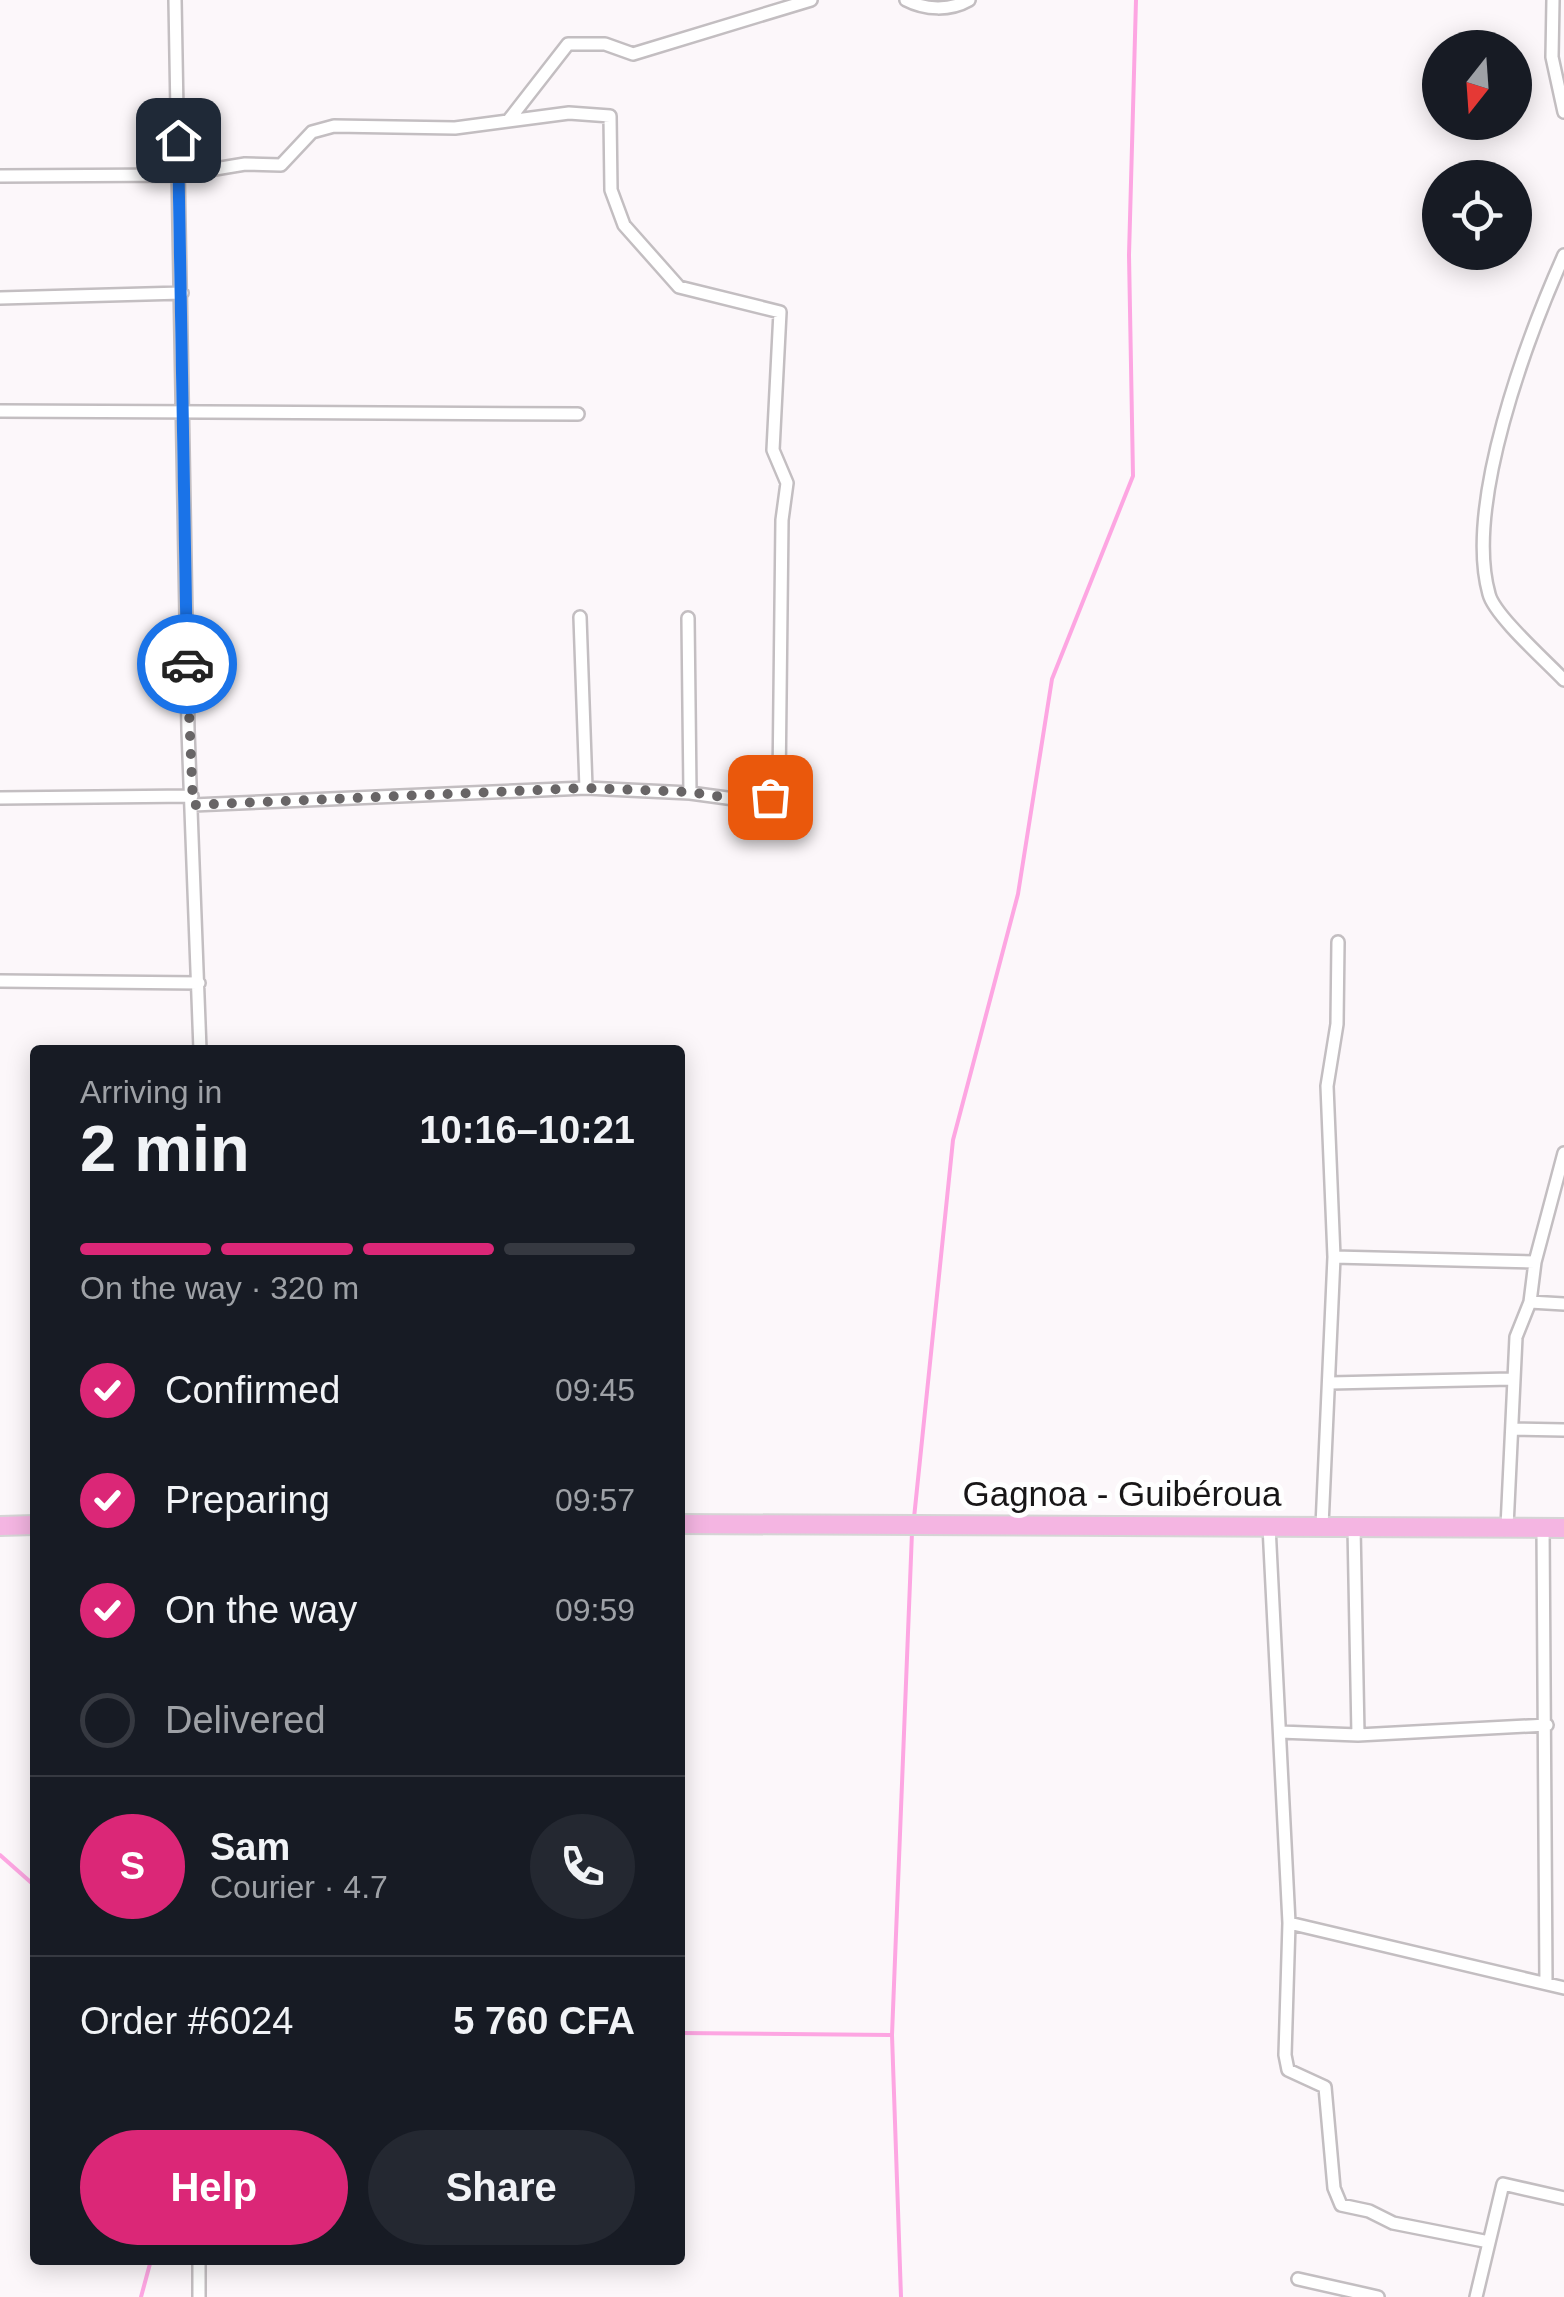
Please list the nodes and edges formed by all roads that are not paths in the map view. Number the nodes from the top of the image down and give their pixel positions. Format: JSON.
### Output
{"nodes":[{"id":1,"x":175,"y":0,"type":"edge"},
{"id":2,"x":811,"y":0,"type":"edge"},
{"id":3,"x":906,"y":0,"type":"edge"},
{"id":4,"x":970,"y":0,"type":"edge"},
{"id":5,"x":1553,"y":0,"type":"edge"},
{"id":6,"x":1564,"y":112,"type":"edge"},
{"id":7,"x":508,"y":121,"type":"junction"},
{"id":8,"x":0,"y":176,"type":"edge"},
{"id":9,"x":179,"y":176,"type":"junction"},
{"id":10,"x":1564,"y":255,"type":"edge"},
{"id":11,"x":182,"y":294,"type":"junction"},
{"id":12,"x":0,"y":298,"type":"edge"},
{"id":13,"x":0,"y":411,"type":"edge"},
{"id":14,"x":184,"y":412,"type":"junction"},
{"id":15,"x":578,"y":414,"type":"dead end"},
{"id":16,"x":580,"y":617,"type":"dead end"},
{"id":17,"x":688,"y":618,"type":"dead end"},
{"id":18,"x":1564,"y":680,"type":"edge"},
{"id":19,"x":586,"y":788,"type":"junction"},
{"id":20,"x":690,"y":792,"type":"junction"},
{"id":21,"x":0,"y":798,"type":"edge"},
{"id":22,"x":193,"y":800,"type":"junction"},
{"id":23,"x":1338,"y":942,"type":"dead end"},
{"id":24,"x":0,"y":980,"type":"edge"},
{"id":25,"x":199,"y":983,"type":"junction"},
{"id":26,"x":200,"y":1045,"type":"edge"},
{"id":27,"x":1564,"y":1153,"type":"edge"},
{"id":28,"x":1334,"y":1258,"type":"junction"},
{"id":29,"x":1535,"y":1262,"type":"junction"},
{"id":30,"x":1530,"y":1302,"type":"junction"},
{"id":31,"x":1564,"y":1304,"type":"edge"},
{"id":32,"x":1511,"y":1378,"type":"junction"},
{"id":33,"x":1330,"y":1383,"type":"junction"},
{"id":34,"x":1513,"y":1428,"type":"junction"},
{"id":35,"x":1564,"y":1430,"type":"edge"},
{"id":36,"x":685,"y":1524,"type":"edge"},
{"id":37,"x":0,"y":1526,"type":"edge"},
{"id":38,"x":30,"y":1526,"type":"edge"},
{"id":39,"x":1269,"y":1526,"type":"junction"},
{"id":40,"x":1322,"y":1526,"type":"junction"},
{"id":41,"x":1354,"y":1526,"type":"junction"},
{"id":42,"x":1507,"y":1527,"type":"junction"},
{"id":43,"x":1543,"y":1528,"type":"junction"},
{"id":44,"x":1564,"y":1528,"type":"edge"},
{"id":45,"x":1546,"y":1725,"type":"junction"},
{"id":46,"x":1280,"y":1732,"type":"junction"},
{"id":47,"x":1358,"y":1736,"type":"junction"},
{"id":48,"x":1290,"y":1924,"type":"junction"},
{"id":49,"x":1546,"y":1984,"type":"junction"},
{"id":50,"x":1564,"y":1988,"type":"edge"},
{"id":51,"x":1564,"y":2198,"type":"edge"},
{"id":52,"x":1489,"y":2242,"type":"junction"},
{"id":53,"x":199,"y":2265,"type":"edge"},
{"id":54,"x":1298,"y":2279,"type":"dead end"},
{"id":55,"x":199,"y":2297,"type":"edge"},
{"id":56,"x":1378,"y":2297,"type":"edge"},
{"id":57,"x":1476,"y":2297,"type":"edge"}],
"edges":[{"from":1,"to":9,"type":"street"},
{"from":2,"to":7,"type":"street"},
{"from":3,"to":4,"type":"street"},
{"from":5,"to":6,"type":"street"},
{"from":7,"to":9,"type":"street"},
{"from":7,"to":20,"type":"street"},
{"from":8,"to":9,"type":"street"},
{"from":9,"to":11,"type":"street"},
{"from":10,"to":18,"type":"street"},
{"from":11,"to":12,"type":"street"},
{"from":11,"to":14,"type":"street"},
{"from":13,"to":14,"type":"street"},
{"from":14,"to":15,"type":"street"},
{"from":14,"to":22,"type":"street"},
{"from":16,"to":19,"type":"street"},
{"from":17,"to":20,"type":"street"},
{"from":19,"to":20,"type":"street"},
{"from":19,"to":22,"type":"street"},
{"from":21,"to":22,"type":"street"},
{"from":22,"to":25,"type":"street"},
{"from":23,"to":28,"type":"street"},
{"from":24,"to":25,"type":"street"},
{"from":25,"to":26,"type":"street"},
{"from":27,"to":29,"type":"street"},
{"from":28,"to":29,"type":"street"},
{"from":28,"to":33,"type":"street"},
{"from":29,"to":30,"type":"street"},
{"from":30,"to":31,"type":"street"},
{"from":30,"to":32,"type":"street"},
{"from":32,"to":33,"type":"street"},
{"from":32,"to":34,"type":"street"},
{"from":33,"to":40,"type":"street"},
{"from":34,"to":35,"type":"street"},
{"from":34,"to":42,"type":"street"},
{"from":36,"to":39,"type":"main road","name":"Gagnoa - Guibéroua"},
{"from":37,"to":38,"type":"main road"},
{"from":39,"to":40,"type":"main road","name":"Gagnoa - Guibéroua"},
{"from":39,"to":46,"type":"street"},
{"from":40,"to":41,"type":"main road","name":"Gagnoa - Guibéroua"},
{"from":41,"to":42,"type":"main road","name":"Gagnoa - Guibéroua"},
{"from":41,"to":47,"type":"street"},
{"from":42,"to":43,"type":"main road","name":"Gagnoa - Guibéroua"},
{"from":43,"to":44,"type":"main road","name":"Gagnoa - Guibéroua"},
{"from":43,"to":45,"type":"street"},
{"from":45,"to":47,"type":"street"},
{"from":45,"to":49,"type":"street"},
{"from":46,"to":47,"type":"street"},
{"from":46,"to":48,"type":"street"},
{"from":48,"to":49,"type":"street"},
{"from":48,"to":52,"type":"street"},
{"from":49,"to":50,"type":"street"},
{"from":51,"to":52,"type":"street"},
{"from":52,"to":57,"type":"street"},
{"from":53,"to":55,"type":"street"},
{"from":54,"to":56,"type":"street"}]}
